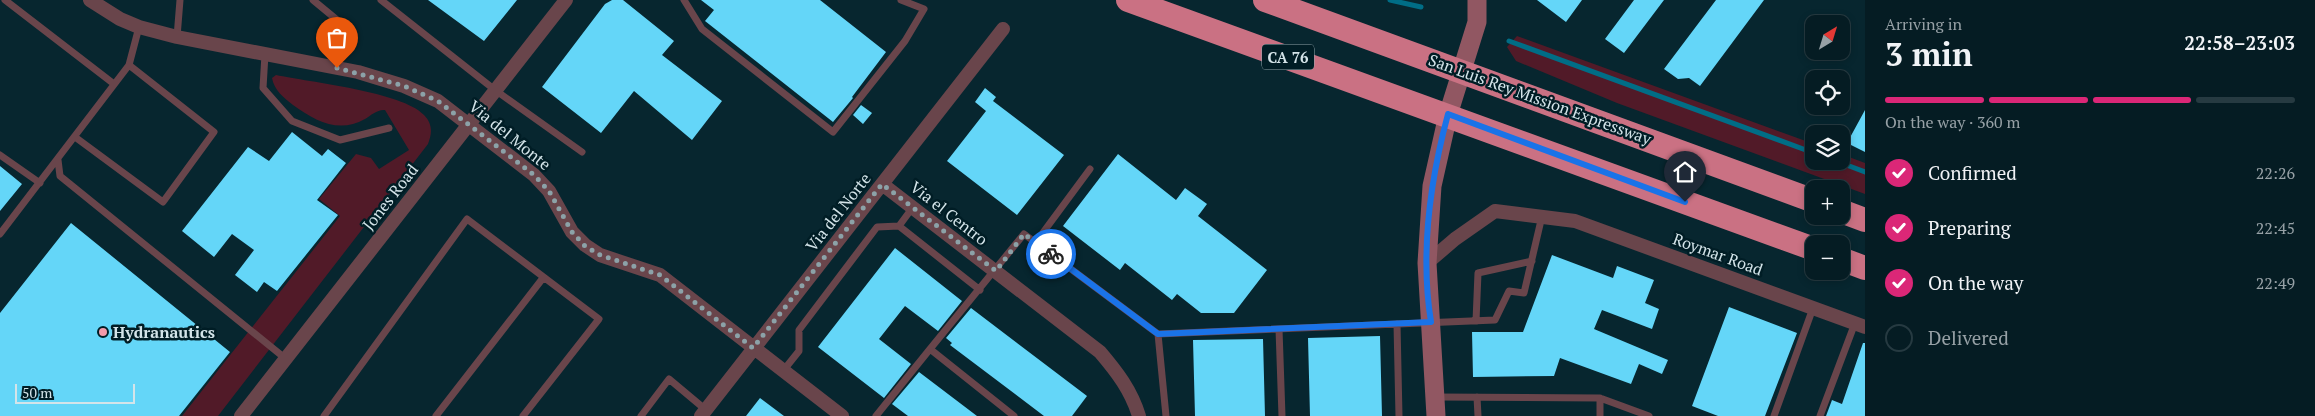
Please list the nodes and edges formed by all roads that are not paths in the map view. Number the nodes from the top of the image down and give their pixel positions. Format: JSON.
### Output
{"nodes":[{"id":1,"x":5,"y":0,"type":"edge"},
{"id":2,"x":90,"y":0,"type":"edge"},
{"id":3,"x":180,"y":0,"type":"edge"},
{"id":4,"x":313,"y":0,"type":"edge"},
{"id":5,"x":381,"y":0,"type":"edge"},
{"id":6,"x":566,"y":0,"type":"edge"},
{"id":7,"x":684,"y":0,"type":"edge"},
{"id":8,"x":901,"y":0,"type":"edge"},
{"id":9,"x":1128,"y":0,"type":"edge"},
{"id":10,"x":1265,"y":0,"type":"edge"},
{"id":11,"x":1477,"y":0,"type":"edge"},
{"id":12,"x":139,"y":26,"type":"junction"},
{"id":13,"x":1003,"y":29,"type":"dead end"},
{"id":14,"x":177,"y":37,"type":"junction"},
{"id":15,"x":265,"y":54,"type":"junction"},
{"id":16,"x":129,"y":65,"type":"junction"},
{"id":17,"x":337,"y":68,"type":"junction"},
{"id":18,"x":1463,"y":70,"type":"junction"},
{"id":19,"x":114,"y":84,"type":"junction"},
{"id":20,"x":495,"y":90,"type":"junction"},
{"id":21,"x":1448,"y":114,"type":"junction"},
{"id":22,"x":469,"y":124,"type":"junction"},
{"id":23,"x":389,"y":128,"type":"dead end"},
{"id":24,"x":75,"y":137,"type":"junction"},
{"id":25,"x":582,"y":152,"type":"dead end"},
{"id":26,"x":0,"y":155,"type":"edge"},
{"id":27,"x":58,"y":160,"type":"junction"},
{"id":28,"x":1090,"y":169,"type":"dead end"},
{"id":29,"x":40,"y":183,"type":"junction"},
{"id":30,"x":882,"y":184,"type":"junction"},
{"id":31,"x":1805,"y":198,"type":"edge"},
{"id":32,"x":913,"y":207,"type":"junction"},
{"id":33,"x":1850,"y":214,"type":"edge"},
{"id":34,"x":1542,"y":216,"type":"junction"},
{"id":35,"x":1865,"y":220,"type":"edge"},
{"id":36,"x":898,"y":226,"type":"junction"},
{"id":37,"x":0,"y":234,"type":"edge"},
{"id":38,"x":1036,"y":242,"type":"junction"},
{"id":39,"x":1805,"y":246,"type":"edge"},
{"id":40,"x":1532,"y":261,"type":"junction"},
{"id":41,"x":1850,"y":262,"type":"edge"},
{"id":42,"x":1427,"y":264,"type":"junction"},
{"id":43,"x":1865,"y":268,"type":"edge"},
{"id":44,"x":996,"y":271,"type":"junction"},
{"id":45,"x":543,"y":278,"type":"junction"},
{"id":46,"x":980,"y":290,"type":"junction"},
{"id":47,"x":1813,"y":308,"type":"junction"},
{"id":48,"x":1476,"y":321,"type":"junction"},
{"id":49,"x":1431,"y":322,"type":"junction"},
{"id":50,"x":1398,"y":324,"type":"junction"},
{"id":51,"x":1860,"y":325,"type":"edge"},
{"id":52,"x":1279,"y":329,"type":"junction"},
{"id":53,"x":1158,"y":334,"type":"junction"},
{"id":54,"x":753,"y":348,"type":"junction"},
{"id":55,"x":930,"y":349,"type":"junction"},
{"id":56,"x":286,"y":359,"type":"junction"},
{"id":57,"x":783,"y":371,"type":"junction"},
{"id":58,"x":1436,"y":397,"type":"junction"},
{"id":59,"x":1476,"y":397,"type":"junction"},
{"id":60,"x":1600,"y":398,"type":"junction"},
{"id":61,"x":704,"y":413,"type":"edge"},
{"id":62,"x":241,"y":416,"type":"edge"},
{"id":63,"x":324,"y":416,"type":"edge"},
{"id":64,"x":436,"y":416,"type":"edge"},
{"id":65,"x":523,"y":416,"type":"edge"},
{"id":66,"x":641,"y":416,"type":"edge"},
{"id":67,"x":842,"y":416,"type":"edge"},
{"id":68,"x":876,"y":416,"type":"edge"},
{"id":69,"x":1014,"y":416,"type":"edge"},
{"id":70,"x":1139,"y":416,"type":"edge"},
{"id":71,"x":1166,"y":416,"type":"edge"},
{"id":72,"x":1282,"y":416,"type":"edge"},
{"id":73,"x":1399,"y":416,"type":"edge"},
{"id":74,"x":1436,"y":416,"type":"edge"},
{"id":75,"x":1478,"y":416,"type":"edge"},
{"id":76,"x":1600,"y":416,"type":"edge"},
{"id":77,"x":1648,"y":416,"type":"edge"},
{"id":78,"x":1774,"y":416,"type":"edge"},
{"id":79,"x":1820,"y":416,"type":"edge"}],
"edges":[{"from":1,"to":19,"type":"lane"},
{"from":2,"to":12,"type":"street","name":"Via del Monte"},
{"from":3,"to":14,"type":"lane"},
{"from":4,"to":17,"type":"lane"},
{"from":5,"to":20,"type":"lane"},
{"from":6,"to":20,"type":"street","name":"Jones Road"},
{"from":7,"to":8,"type":"lane"},
{"from":9,"to":21,"type":"highway","number":"CA 76"},
{"from":10,"to":18,"type":"highway","name":"San Luis Rey Mission Expressway"},
{"from":11,"to":18,"type":"street"},
{"from":12,"to":14,"type":"street","name":"Via del Monte"},
{"from":12,"to":16,"type":"lane"},
{"from":13,"to":30,"type":"street","name":"Via del Norte"},
{"from":14,"to":15,"type":"street","name":"Via del Monte"},
{"from":15,"to":17,"type":"street","name":"Via del Monte"},
{"from":15,"to":23,"type":"lane"},
{"from":16,"to":19,"type":"lane"},
{"from":16,"to":24,"type":"lane"},
{"from":17,"to":22,"type":"street","name":"Via del Monte"},
{"from":18,"to":21,"type":"street"},
{"from":18,"to":31,"type":"highway","name":"San Luis Rey Mission Expressway"},
{"from":19,"to":24,"type":"lane"},
{"from":20,"to":22,"type":"street","name":"Jones Road"},
{"from":20,"to":25,"type":"lane"},
{"from":21,"to":39,"type":"highway","number":"CA 76"},
{"from":21,"to":42,"type":"street"},
{"from":22,"to":54,"type":"street","name":"Via del Monte"},
{"from":22,"to":56,"type":"street","name":"Jones Road"},
{"from":24,"to":27,"type":"lane"},
{"from":26,"to":29,"type":"lane"},
{"from":27,"to":29,"type":"lane"},
{"from":27,"to":56,"type":"lane"},
{"from":28,"to":38,"type":"lane"},
{"from":29,"to":37,"type":"lane"},
{"from":30,"to":32,"type":"street","name":"Via el Centro"},
{"from":30,"to":54,"type":"street","name":"Via del Norte"},
{"from":32,"to":36,"type":"lane"},
{"from":32,"to":44,"type":"street","name":"Via el Centro"},
{"from":33,"to":35,"type":"highway"},
{"from":34,"to":40,"type":"lane"},
{"from":34,"to":42,"type":"street","name":"Roymar Road"},
{"from":34,"to":47,"type":"street","name":"Roymar Road"},
{"from":36,"to":46,"type":"lane"},
{"from":36,"to":57,"type":"lane"},
{"from":38,"to":44,"type":"lane"},
{"from":38,"to":53,"type":"lane"},
{"from":40,"to":48,"type":"lane"},
{"from":40,"to":48,"type":"lane"},
{"from":41,"to":43,"type":"highway"},
{"from":42,"to":49,"type":"street"},
{"from":44,"to":46,"type":"lane"},
{"from":44,"to":70,"type":"street","name":"Via el Centro"},
{"from":45,"to":63,"type":"lane"},
{"from":45,"to":64,"type":"lane"},
{"from":45,"to":65,"type":"lane"},
{"from":46,"to":55,"type":"lane"},
{"from":47,"to":51,"type":"street","name":"Roymar Road"},
{"from":47,"to":78,"type":"lane"},
{"from":48,"to":49,"type":"lane"},
{"from":49,"to":50,"type":"lane"},
{"from":49,"to":58,"type":"street"},
{"from":50,"to":52,"type":"lane"},
{"from":50,"to":73,"type":"lane"},
{"from":51,"to":79,"type":"lane"},
{"from":52,"to":53,"type":"lane"},
{"from":52,"to":72,"type":"lane"},
{"from":53,"to":71,"type":"lane"},
{"from":54,"to":57,"type":"street","name":"Via del Monte"},
{"from":54,"to":61,"type":"street","name":"Via del Norte"},
{"from":55,"to":68,"type":"lane"},
{"from":55,"to":69,"type":"lane"},
{"from":56,"to":62,"type":"street","name":"Jones Road"},
{"from":57,"to":67,"type":"street","name":"Via del Monte"},
{"from":58,"to":59,"type":"lane"},
{"from":58,"to":74,"type":"street"},
{"from":59,"to":60,"type":"lane"},
{"from":59,"to":75,"type":"lane"},
{"from":60,"to":76,"type":"lane"},
{"from":60,"to":77,"type":"lane"},
{"from":61,"to":66,"type":"lane"}]}
